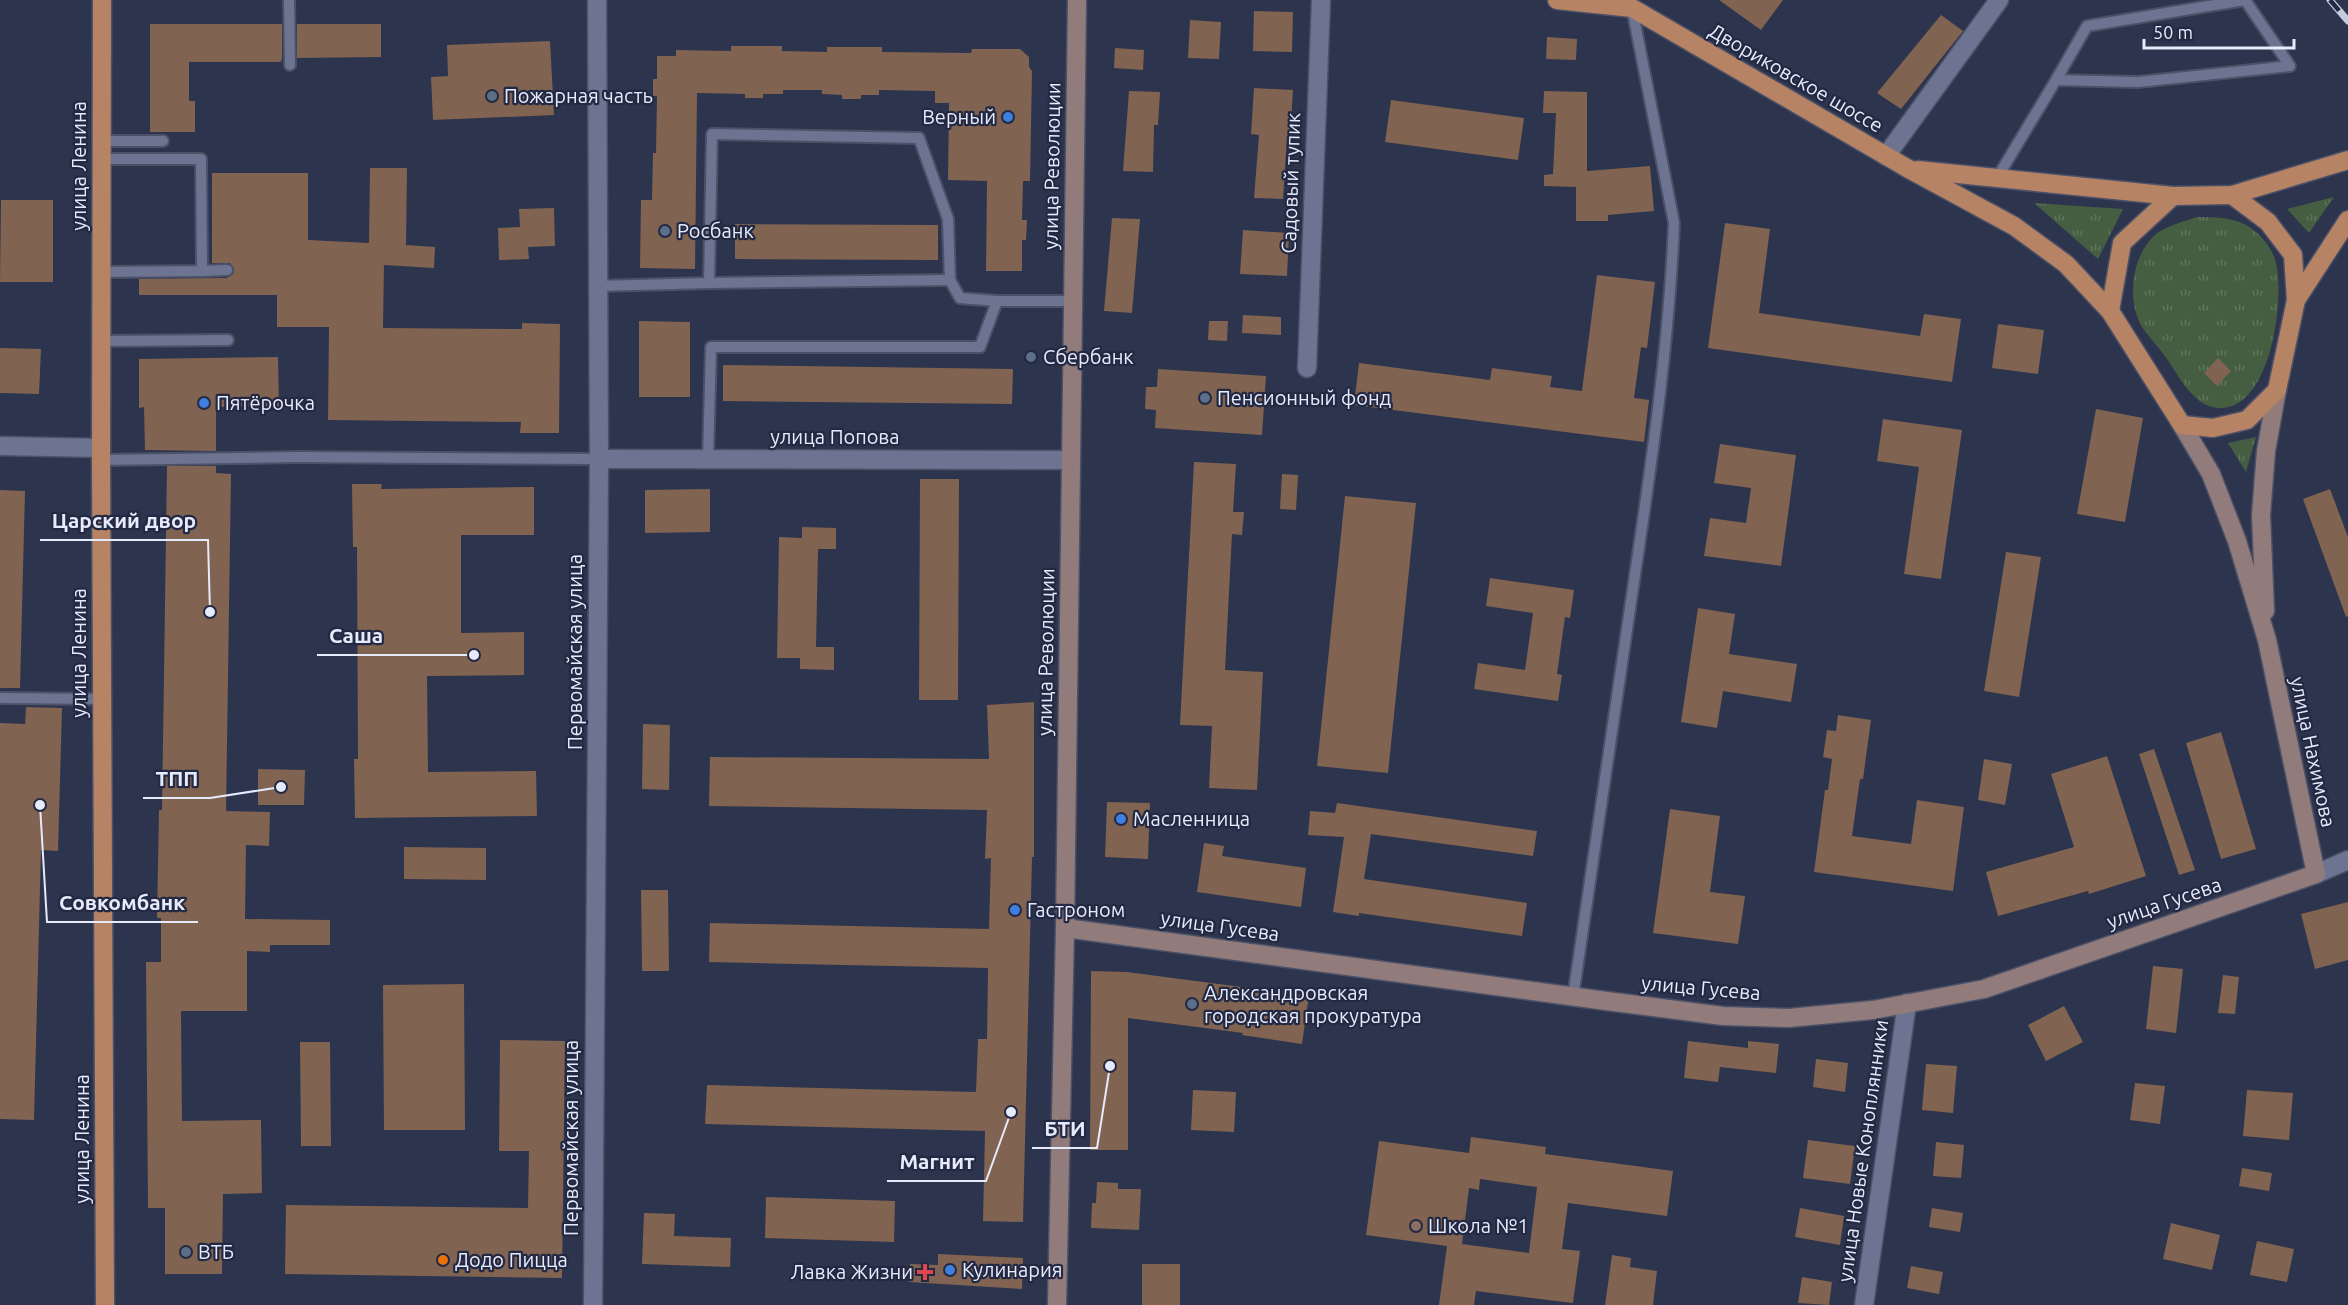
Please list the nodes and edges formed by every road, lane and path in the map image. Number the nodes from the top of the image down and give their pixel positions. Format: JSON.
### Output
{"nodes":[{"id":1,"x":102,"y":0,"type":"edge"},
{"id":2,"x":289,"y":0,"type":"edge"},
{"id":3,"x":597,"y":0,"type":"edge"},
{"id":4,"x":1077,"y":0,"type":"edge"},
{"id":5,"x":1321,"y":0,"type":"edge"},
{"id":6,"x":1557,"y":0,"type":"edge"},
{"id":7,"x":1999,"y":0,"type":"edge"},
{"id":8,"x":1632,"y":4,"type":"edge"},
{"id":9,"x":290,"y":64,"type":"dead end"},
{"id":10,"x":2056,"y":80,"type":"junction"},
{"id":11,"x":163,"y":141,"type":"dead end"},
{"id":12,"x":102,"y":150,"type":"junction"},
{"id":13,"x":1886,"y":156,"type":"junction"},
{"id":14,"x":2348,"y":160,"type":"edge"},
{"id":15,"x":1907,"y":168,"type":"junction"},
{"id":16,"x":1997,"y":178,"type":"junction"},
{"id":17,"x":2232,"y":195,"type":"junction"},
{"id":18,"x":2173,"y":196,"type":"junction"},
{"id":19,"x":2348,"y":219,"type":"edge"},
{"id":20,"x":227,"y":270,"type":"dead end"},
{"id":21,"x":202,"y":271,"type":"junction"},
{"id":22,"x":101,"y":272,"type":"junction"},
{"id":23,"x":950,"y":280,"type":"junction"},
{"id":24,"x":709,"y":283,"type":"junction"},
{"id":25,"x":598,"y":286,"type":"junction"},
{"id":26,"x":2296,"y":300,"type":"junction"},
{"id":27,"x":997,"y":301,"type":"junction"},
{"id":28,"x":1073,"y":301,"type":"junction"},
{"id":29,"x":2110,"y":311,"type":"junction"},
{"id":30,"x":228,"y":340,"type":"dead end"},
{"id":31,"x":101,"y":341,"type":"junction"},
{"id":32,"x":1307,"y":368,"type":"dead end"},
{"id":33,"x":2277,"y":390,"type":"junction"},
{"id":34,"x":2182,"y":424,"type":"junction"},
{"id":35,"x":0,"y":446,"type":"edge"},
{"id":36,"x":101,"y":454,"type":"junction"},
{"id":37,"x":599,"y":459,"type":"junction"},
{"id":38,"x":708,"y":459,"type":"junction"},
{"id":39,"x":1071,"y":460,"type":"junction"},
{"id":40,"x":2267,"y":640,"type":"junction"},
{"id":41,"x":0,"y":699,"type":"edge"},
{"id":42,"x":102,"y":699,"type":"junction"},
{"id":43,"x":2348,"y":861,"type":"edge"},
{"id":44,"x":2316,"y":874,"type":"junction"},
{"id":45,"x":1065,"y":928,"type":"junction"},
{"id":46,"x":1573,"y":997,"type":"junction"},
{"id":47,"x":1908,"y":1004,"type":"junction"},
{"id":48,"x":105,"y":1305,"type":"edge"},
{"id":49,"x":593,"y":1305,"type":"edge"},
{"id":50,"x":1057,"y":1305,"type":"edge"},
{"id":51,"x":1864,"y":1305,"type":"edge"}],
"edges":[{"from":1,"to":12,"type":"main road","name":"улица Ленина"},
{"from":2,"to":9,"type":"lane"},
{"from":3,"to":25,"type":"street","name":"Первомайская улица"},
{"from":4,"to":28,"type":"main road","name":"улица Революции"},
{"from":5,"to":32,"type":"street","name":"Садовый тупик"},
{"from":6,"to":8,"type":"main road"},
{"from":7,"to":13,"type":"street"},
{"from":8,"to":13,"type":"main road","name":"Двориковское шоссе"},
{"from":8,"to":46,"type":"lane"},
{"from":10,"to":10,"type":"lane"},
{"from":10,"to":16,"type":"lane"},
{"from":11,"to":12,"type":"lane"},
{"from":12,"to":21,"type":"lane"},
{"from":12,"to":22,"type":"main road","name":"улица Ленина"},
{"from":13,"to":15,"type":"main road","name":"Двориковское шоссе"},
{"from":14,"to":17,"type":"main road"},
{"from":15,"to":16,"type":"main road"},
{"from":15,"to":29,"type":"main road","name":"Двориковское шоссе"},
{"from":16,"to":18,"type":"main road"},
{"from":17,"to":18,"type":"main road"},
{"from":17,"to":26,"type":"main road"},
{"from":18,"to":29,"type":"main road"},
{"from":19,"to":26,"type":"main road"},
{"from":20,"to":21,"type":"lane"},
{"from":21,"to":22,"type":"lane"},
{"from":22,"to":31,"type":"main road","name":"улица Ленина"},
{"from":23,"to":24,"type":"lane"},
{"from":23,"to":24,"type":"lane"},
{"from":23,"to":27,"type":"lane"},
{"from":24,"to":25,"type":"lane"},
{"from":25,"to":37,"type":"street","name":"Первомайская улица"},
{"from":26,"to":33,"type":"main road"},
{"from":27,"to":28,"type":"lane"},
{"from":27,"to":38,"type":"lane"},
{"from":28,"to":39,"type":"main road","name":"улица Революции"},
{"from":29,"to":34,"type":"main road"},
{"from":30,"to":31,"type":"lane"},
{"from":31,"to":36,"type":"main road","name":"улица Ленина"},
{"from":33,"to":34,"type":"main road"},
{"from":33,"to":40,"type":"main road"},
{"from":34,"to":40,"type":"main road"},
{"from":35,"to":36,"type":"street"},
{"from":36,"to":37,"type":"lane"},
{"from":36,"to":42,"type":"main road","name":"улица Ленина"},
{"from":37,"to":38,"type":"street","name":"улица Попова"},
{"from":37,"to":49,"type":"street","name":"Первомайская улица"},
{"from":38,"to":39,"type":"street","name":"улица Попова"},
{"from":39,"to":45,"type":"main road","name":"улица Революции"},
{"from":40,"to":44,"type":"main road","name":"улица Нахимова"},
{"from":41,"to":42,"type":"lane"},
{"from":42,"to":48,"type":"main road","name":"улица Ленина"},
{"from":43,"to":44,"type":"street"},
{"from":44,"to":47,"type":"main road","name":"улица Гусева"},
{"from":45,"to":46,"type":"main road","name":"улица Гусева"},
{"from":45,"to":50,"type":"main road","name":"улица Революции"},
{"from":46,"to":47,"type":"main road","name":"улица Гусева"},
{"from":47,"to":51,"type":"street","name":"улица Новые Коноплянники"}]}
